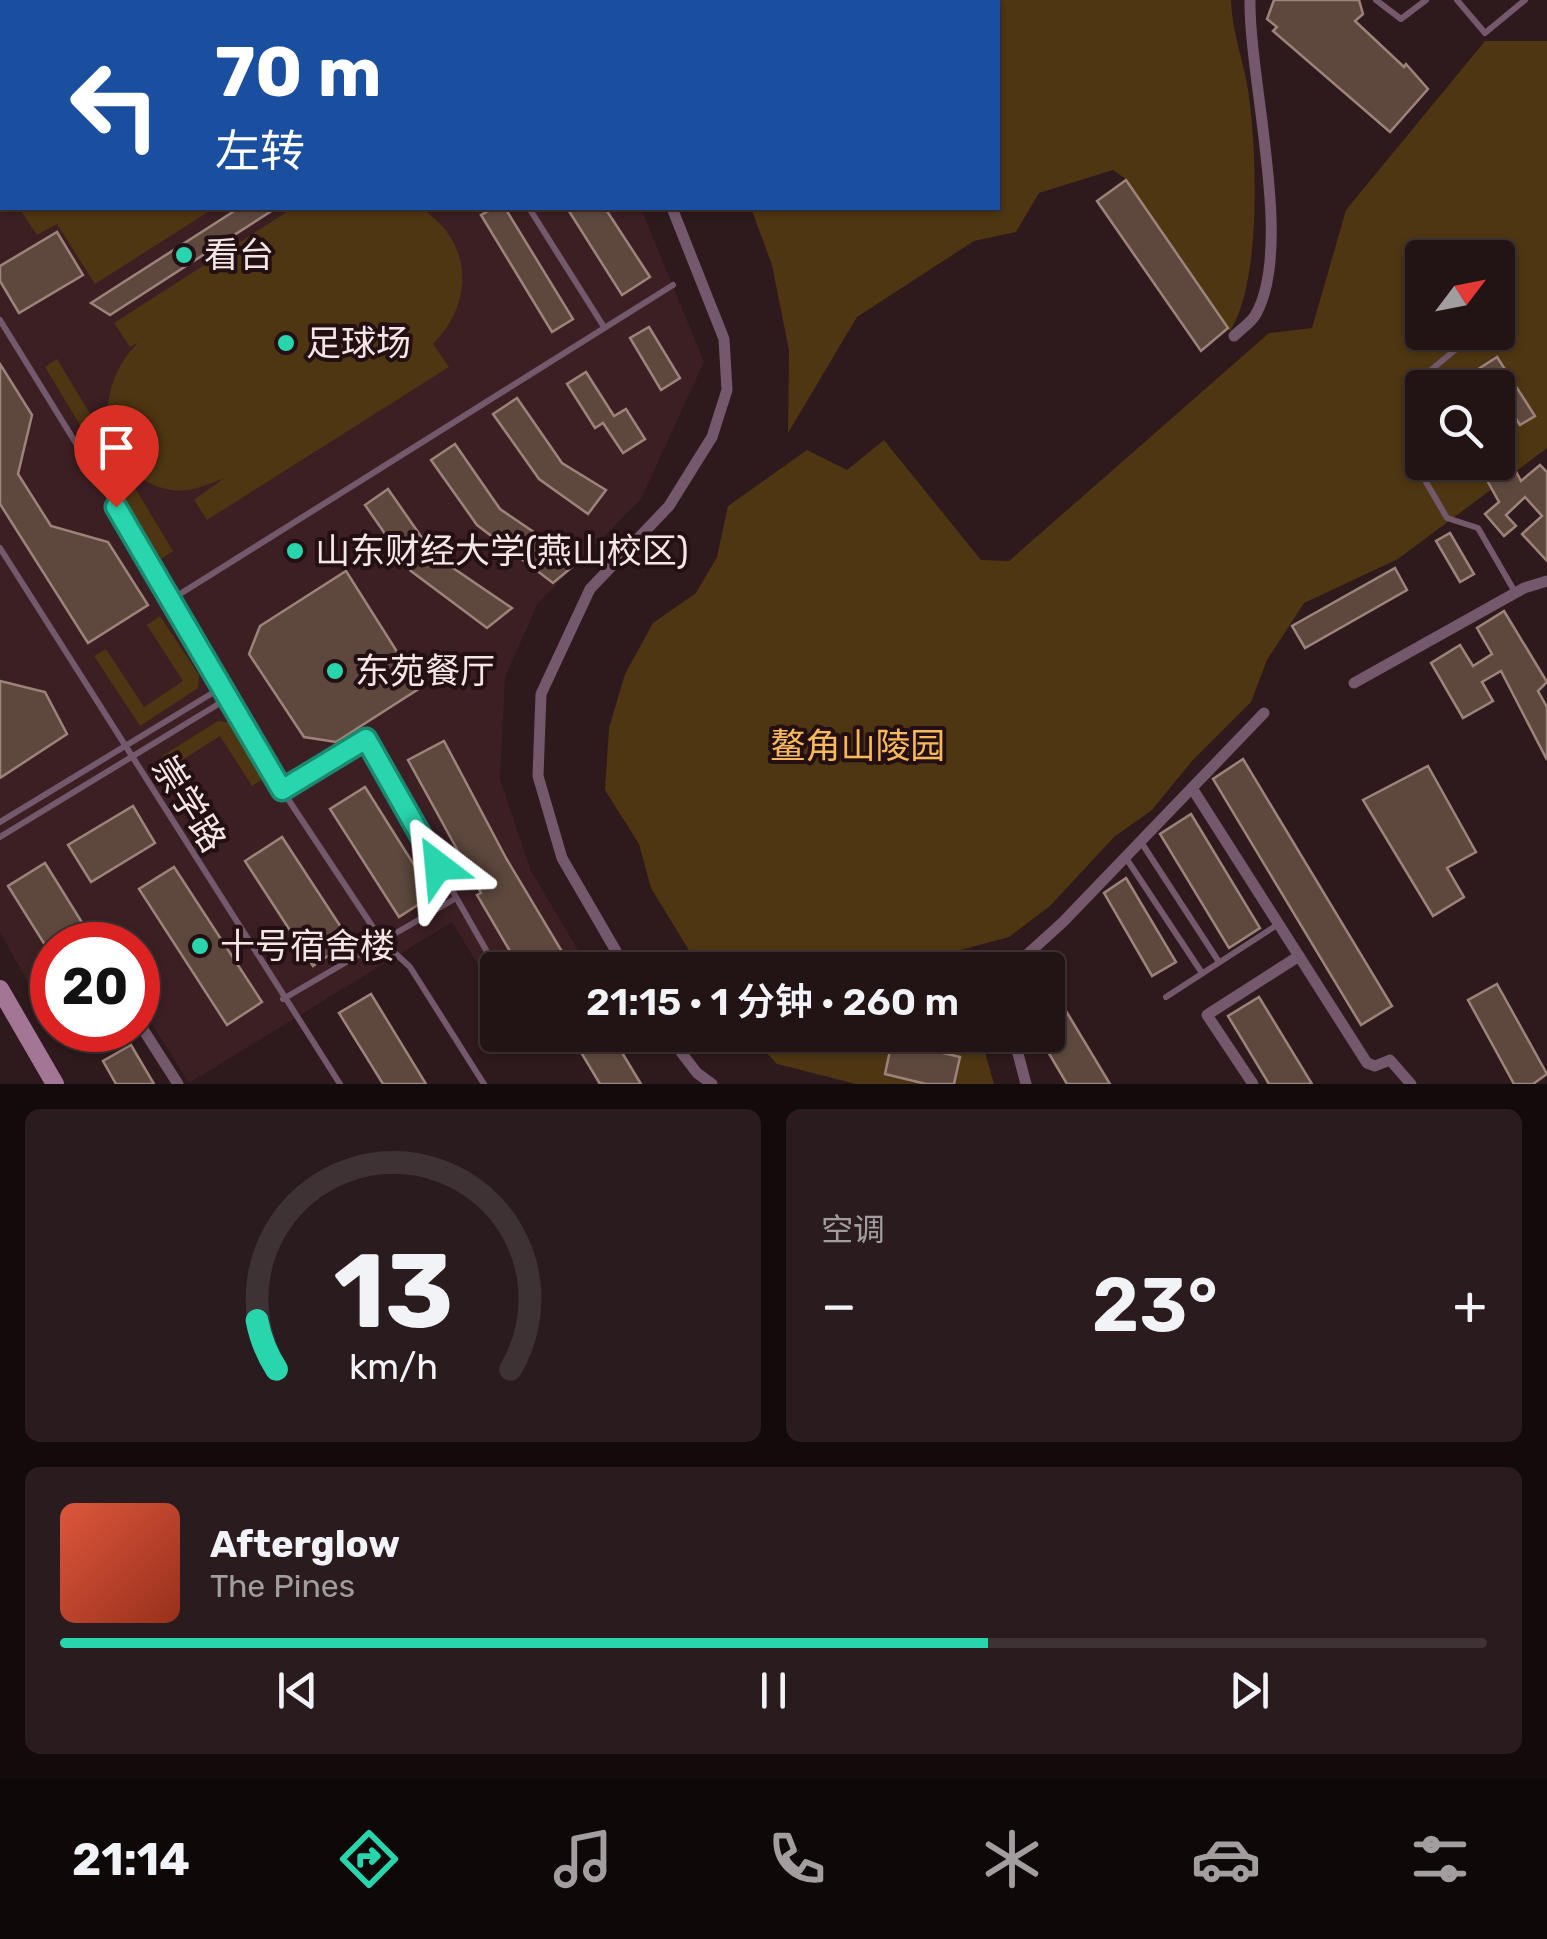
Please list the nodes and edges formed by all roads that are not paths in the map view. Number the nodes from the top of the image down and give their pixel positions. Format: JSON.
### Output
{"nodes":[{"id":1,"x":1250,"y":0,"type":"edge"},
{"id":2,"x":1376,"y":0,"type":"edge"},
{"id":3,"x":1426,"y":0,"type":"edge"},
{"id":4,"x":1457,"y":0,"type":"edge"},
{"id":5,"x":1526,"y":0,"type":"edge"},
{"id":6,"x":529,"y":210,"type":"edge"},
{"id":7,"x":673,"y":210,"type":"edge"},
{"id":8,"x":673,"y":285,"type":"dead end"},
{"id":9,"x":1,"y":323,"type":"edge"},
{"id":10,"x":604,"y":327,"type":"junction"},
{"id":11,"x":1234,"y":336,"type":"dead end"},
{"id":12,"x":1454,"y":350,"type":"edge"},
{"id":13,"x":1430,"y":370,"type":"edge"},
{"id":14,"x":1425,"y":480,"type":"edge"},
{"id":15,"x":0,"y":548,"type":"edge"},
{"id":16,"x":1547,"y":581,"type":"edge"},
{"id":17,"x":1516,"y":592,"type":"junction"},
{"id":18,"x":172,"y":599,"type":"junction"},
{"id":19,"x":1354,"y":682,"type":"dead end"},
{"id":20,"x":224,"y":686,"type":"junction"},
{"id":21,"x":230,"y":696,"type":"junction"},
{"id":22,"x":1264,"y":713,"type":"dead end"},
{"id":23,"x":124,"y":746,"type":"junction"},
{"id":24,"x":130,"y":757,"type":"junction"},
{"id":25,"x":1192,"y":788,"type":"junction"},
{"id":26,"x":282,"y":790,"type":"junction"},
{"id":27,"x":0,"y":822,"type":"edge"},
{"id":28,"x":0,"y":837,"type":"edge"},
{"id":29,"x":1140,"y":841,"type":"junction"},
{"id":30,"x":1125,"y":857,"type":"junction"},
{"id":31,"x":456,"y":898,"type":"junction"},
{"id":32,"x":1278,"y":924,"type":"junction"},
{"id":33,"x":382,"y":941,"type":"junction"},
{"id":34,"x":487,"y":952,"type":"edge"},
{"id":35,"x":617,"y":952,"type":"edge"},
{"id":36,"x":1028,"y":952,"type":"edge"},
{"id":37,"x":1299,"y":956,"type":"junction"},
{"id":38,"x":1220,"y":962,"type":"junction"},
{"id":39,"x":1202,"y":974,"type":"junction"},
{"id":40,"x":0,"y":990,"type":"edge"},
{"id":41,"x":1166,"y":997,"type":"dead end"},
{"id":42,"x":283,"y":998,"type":"junction"},
{"id":43,"x":158,"y":1052,"type":"edge"},
{"id":44,"x":681,"y":1052,"type":"edge"},
{"id":45,"x":1018,"y":1052,"type":"edge"},
{"id":46,"x":56,"y":1084,"type":"edge"},
{"id":47,"x":178,"y":1084,"type":"edge"},
{"id":48,"x":340,"y":1084,"type":"edge"},
{"id":49,"x":484,"y":1084,"type":"edge"},
{"id":50,"x":712,"y":1084,"type":"edge"},
{"id":51,"x":1026,"y":1084,"type":"edge"},
{"id":52,"x":1253,"y":1084,"type":"edge"},
{"id":53,"x":1411,"y":1084,"type":"edge"}],
"edges":[{"from":1,"to":11,"type":"street"},
{"from":2,"to":3,"type":"lane"},
{"from":4,"to":5,"type":"lane"},
{"from":6,"to":10,"type":"lane"},
{"from":7,"to":35,"type":"street"},
{"from":8,"to":10,"type":"lane"},
{"from":9,"to":18,"type":"lane"},
{"from":10,"to":18,"type":"lane"},
{"from":12,"to":13,"type":"lane"},
{"from":14,"to":17,"type":"lane"},
{"from":15,"to":23,"type":"lane","name":"崇学路"},
{"from":16,"to":17,"type":"street"},
{"from":17,"to":19,"type":"street"},
{"from":18,"to":20,"type":"lane"},
{"from":20,"to":21,"type":"lane"},
{"from":20,"to":23,"type":"lane"},
{"from":21,"to":24,"type":"lane"},
{"from":21,"to":26,"type":"lane"},
{"from":22,"to":25,"type":"street"},
{"from":23,"to":24,"type":"lane","name":"崇学路"},
{"from":23,"to":27,"type":"lane"},
{"from":24,"to":28,"type":"lane"},
{"from":24,"to":42,"type":"lane","name":"崇学路"},
{"from":25,"to":29,"type":"street"},
{"from":25,"to":32,"type":"street"},
{"from":26,"to":31,"type":"lane"},
{"from":26,"to":33,"type":"lane"},
{"from":29,"to":30,"type":"street"},
{"from":29,"to":38,"type":"lane"},
{"from":30,"to":36,"type":"street"},
{"from":30,"to":39,"type":"lane"},
{"from":31,"to":33,"type":"lane"},
{"from":31,"to":34,"type":"lane"},
{"from":32,"to":37,"type":"street"},
{"from":32,"to":38,"type":"lane"},
{"from":33,"to":42,"type":"lane"},
{"from":33,"to":49,"type":"lane"},
{"from":37,"to":52,"type":"street"},
{"from":37,"to":53,"type":"street"},
{"from":38,"to":39,"type":"lane"},
{"from":39,"to":41,"type":"lane"},
{"from":40,"to":46,"type":"main road"},
{"from":42,"to":48,"type":"lane","name":"崇学路"},
{"from":43,"to":47,"type":"street"},
{"from":44,"to":50,"type":"street"},
{"from":45,"to":51,"type":"street"}]}
